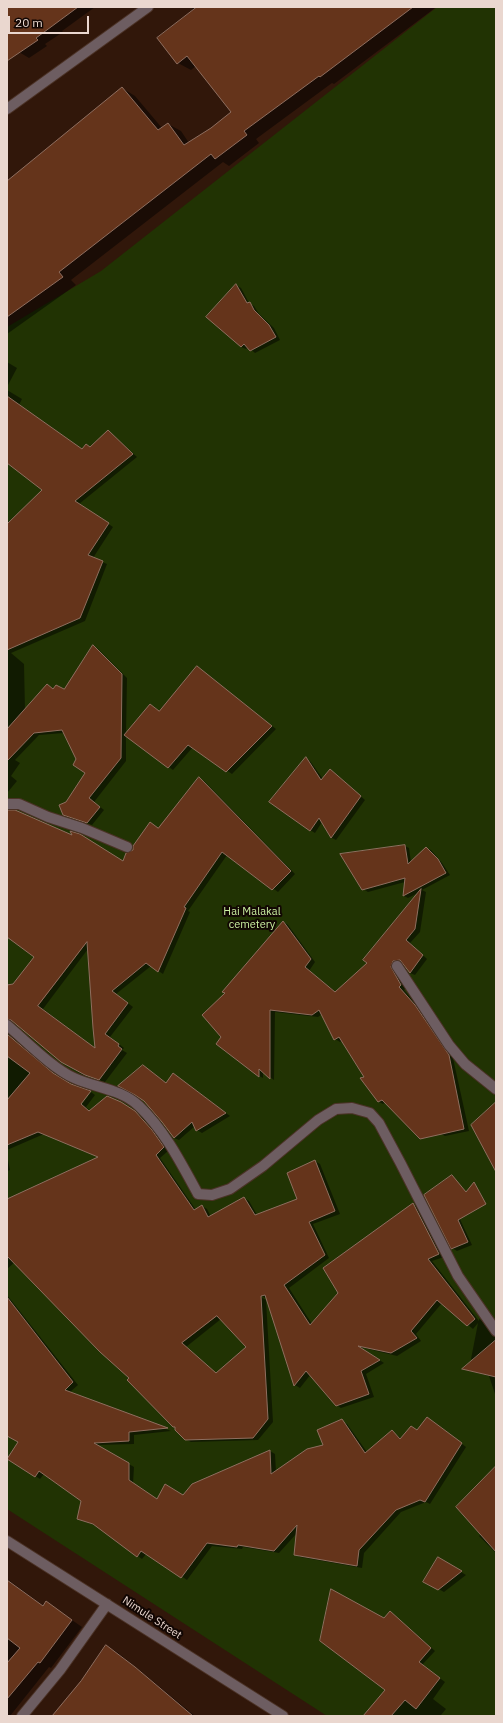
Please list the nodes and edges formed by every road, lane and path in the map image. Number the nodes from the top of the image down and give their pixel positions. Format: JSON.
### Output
{"nodes":[{"id":1,"x":148,"y":7,"type":"edge"},
{"id":2,"x":7,"y":109,"type":"edge"},
{"id":3,"x":7,"y":804,"type":"edge"},
{"id":4,"x":126,"y":847,"type":"dead end"},
{"id":5,"x":396,"y":966,"type":"dead end"},
{"id":6,"x":7,"y":1025,"type":"edge"},
{"id":7,"x":496,"y":1089,"type":"edge"},
{"id":8,"x":496,"y":1331,"type":"edge"},
{"id":9,"x":7,"y":1541,"type":"edge"},
{"id":10,"x":107,"y":1604,"type":"junction"},
{"id":11,"x":22,"y":1716,"type":"edge"},
{"id":12,"x":283,"y":1716,"type":"edge"}],
"edges":[{"from":1,"to":2,"type":"street"},
{"from":3,"to":4,"type":"street"},
{"from":5,"to":7,"type":"street"},
{"from":6,"to":8,"type":"street"},
{"from":9,"to":10,"type":"street","name":"Nimule Street"},
{"from":10,"to":11,"type":"street"},
{"from":10,"to":12,"type":"street","name":"Nimule Street"}]}
